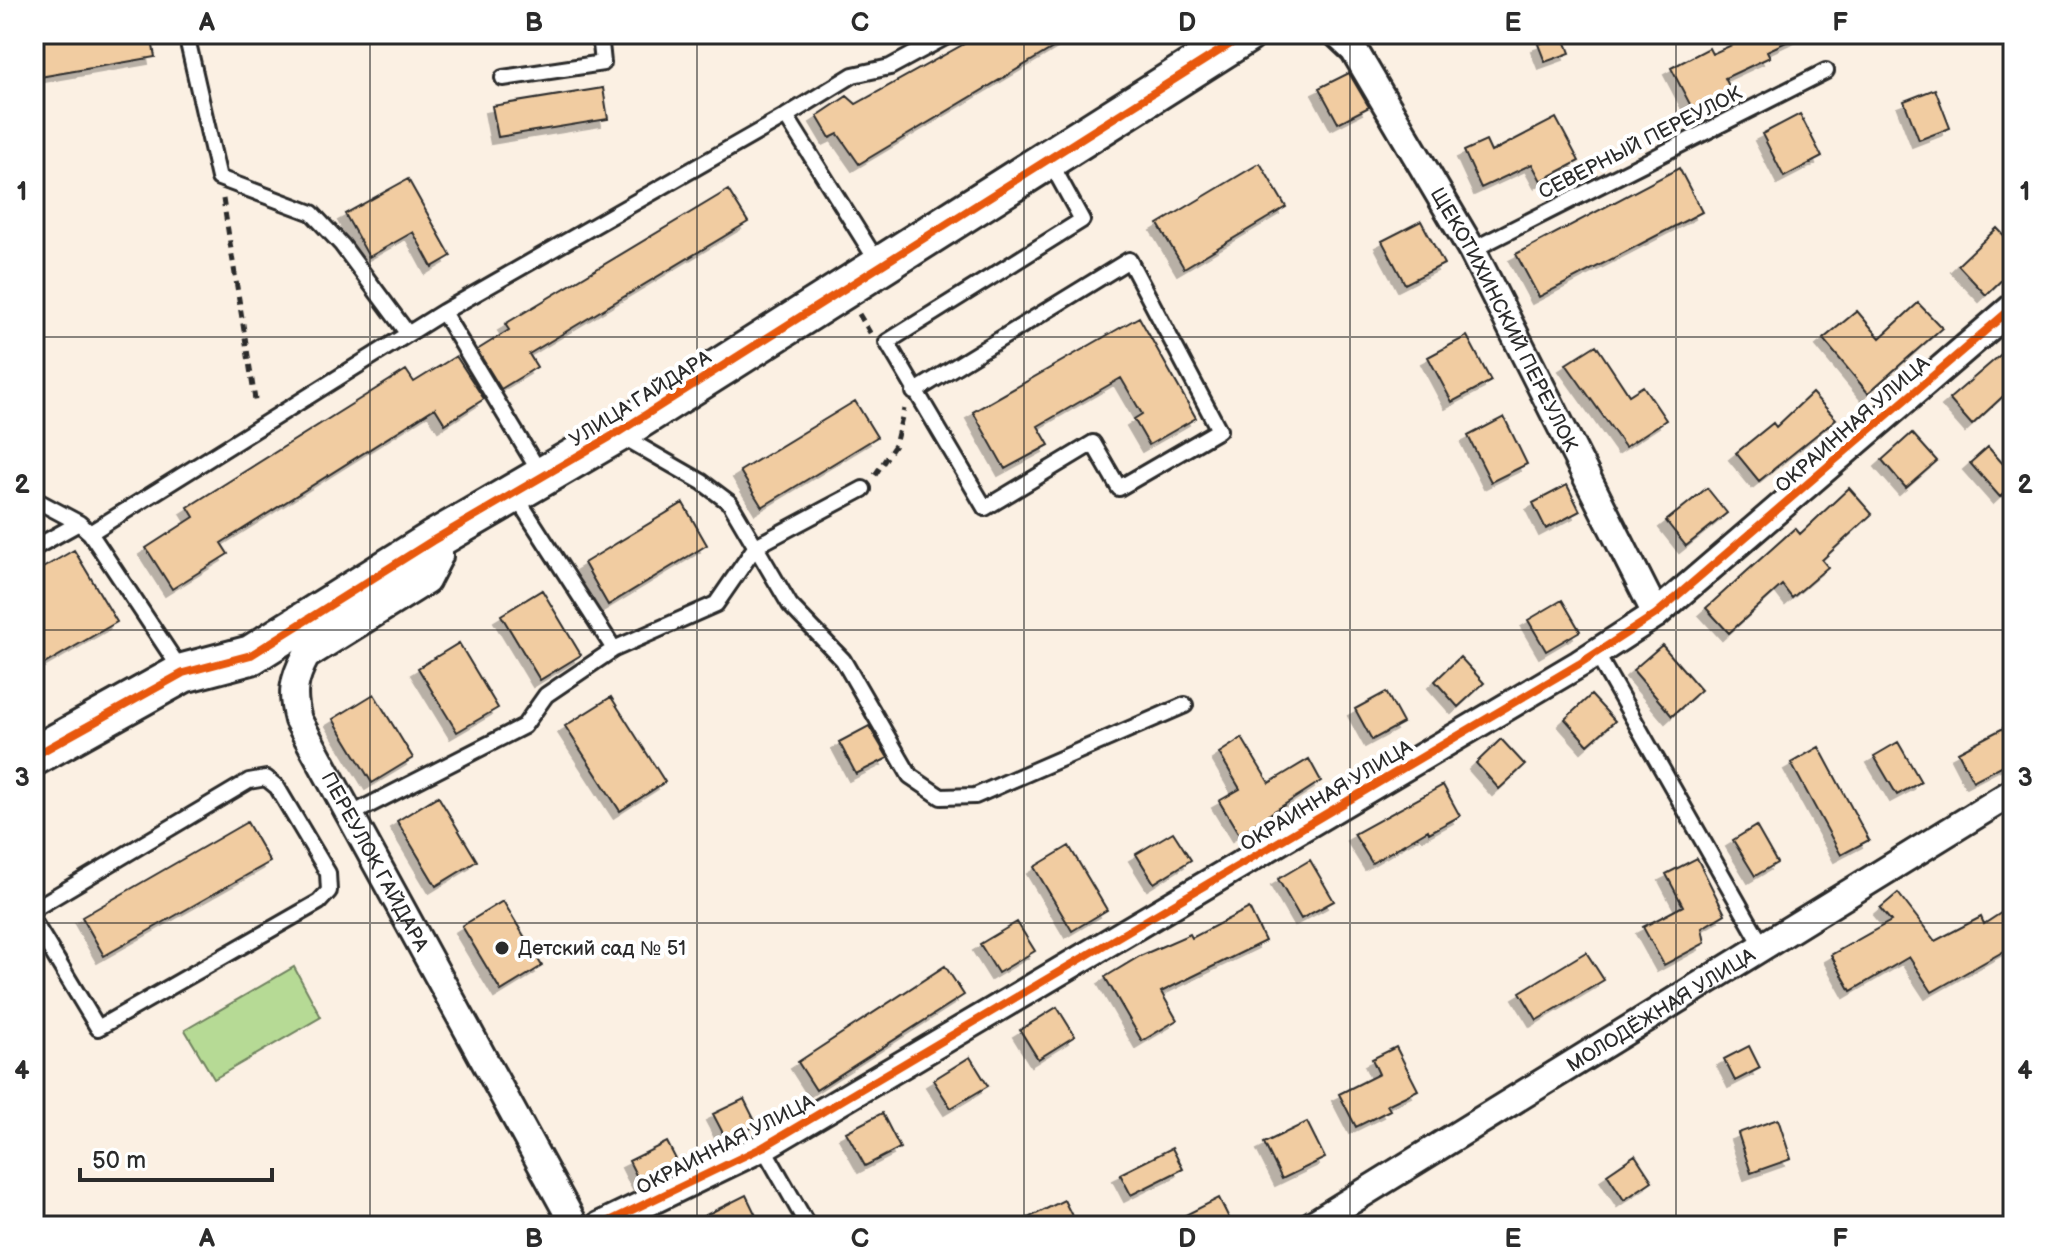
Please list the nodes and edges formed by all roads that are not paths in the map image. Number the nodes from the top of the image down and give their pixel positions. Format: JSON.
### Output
{"nodes":[{"id":1,"x":186,"y":34,"type":"edge"},
{"id":2,"x":600,"y":34,"type":"edge"},
{"id":3,"x":951,"y":34,"type":"edge"},
{"id":4,"x":1246,"y":34,"type":"edge"},
{"id":5,"x":1337,"y":34,"type":"edge"},
{"id":6,"x":1826,"y":71,"type":"dead end"},
{"id":7,"x":503,"y":78,"type":"dead end"},
{"id":8,"x":786,"y":116,"type":"junction"},
{"id":9,"x":1048,"y":159,"type":"junction"},
{"id":10,"x":1472,"y":250,"type":"junction"},
{"id":11,"x":881,"y":266,"type":"junction"},
{"id":12,"x":2013,"y":307,"type":"edge"},
{"id":13,"x":443,"y":312,"type":"junction"},
{"id":14,"x":408,"y":334,"type":"junction"},
{"id":15,"x":909,"y":397,"type":"junction"},
{"id":16,"x":617,"y":433,"type":"junction"},
{"id":17,"x":528,"y":485,"type":"junction"},
{"id":18,"x":863,"y":489,"type":"road end"},
{"id":19,"x":34,"y":499,"type":"edge"},
{"id":20,"x":85,"y":528,"type":"junction"},
{"id":21,"x":432,"y":541,"type":"junction"},
{"id":22,"x":756,"y":546,"type":"junction"},
{"id":23,"x":34,"y":548,"type":"edge"},
{"id":24,"x":1656,"y":614,"type":"junction"},
{"id":25,"x":614,"y":649,"type":"junction"},
{"id":26,"x":1596,"y":653,"type":"junction"},
{"id":27,"x":183,"y":673,"type":"junction"},
{"id":28,"x":1185,"y":705,"type":"dead end"},
{"id":29,"x":34,"y":756,"type":"edge"},
{"id":30,"x":2013,"y":792,"type":"edge"},
{"id":31,"x":350,"y":815,"type":"junction"},
{"id":32,"x":34,"y":909,"type":"edge"},
{"id":33,"x":34,"y":922,"type":"edge"},
{"id":34,"x":1762,"y":945,"type":"junction"},
{"id":35,"x":763,"y":1147,"type":"junction"},
{"id":36,"x":575,"y":1226,"type":"edge"},
{"id":37,"x":599,"y":1226,"type":"edge"},
{"id":38,"x":808,"y":1226,"type":"edge"},
{"id":39,"x":1310,"y":1226,"type":"edge"}],
"edges":[{"from":1,"to":14,"type":"lane"},
{"from":2,"to":7,"type":"lane"},
{"from":3,"to":8,"type":"lane"},
{"from":4,"to":9,"type":"street","name":"УЛИЦА ГАЙДАРА"},
{"from":5,"to":10,"type":"street","name":"ЩЕКОТИХИНСКИЙ ПЕРЕУЛОК"},
{"from":6,"to":10,"type":"lane","name":"СЕВЕРНЫЙ ПЕРЕУЛОК"},
{"from":8,"to":11,"type":"lane"},
{"from":8,"to":13,"type":"lane"},
{"from":9,"to":11,"type":"street","name":"УЛИЦА ГАЙДАРА"},
{"from":9,"to":15,"type":"lane"},
{"from":10,"to":24,"type":"street","name":"ЩЕКОТИХИНСКИЙ ПЕРЕУЛОК"},
{"from":11,"to":16,"type":"street","name":"УЛИЦА ГАЙДАРА"},
{"from":12,"to":24,"type":"street","name":"ОКРАИННАЯ УЛИЦА"},
{"from":13,"to":14,"type":"lane"},
{"from":13,"to":17,"type":"lane"},
{"from":14,"to":20,"type":"lane"},
{"from":15,"to":15,"type":"lane"},
{"from":16,"to":17,"type":"street","name":"УЛИЦА ГАЙДАРА"},
{"from":16,"to":22,"type":"lane"},
{"from":17,"to":21,"type":"street","name":"УЛИЦА ГАЙДАРА"},
{"from":17,"to":25,"type":"lane"},
{"from":18,"to":22,"type":"lane"},
{"from":19,"to":20,"type":"lane"},
{"from":20,"to":23,"type":"lane"},
{"from":20,"to":27,"type":"lane"},
{"from":21,"to":27,"type":"street","name":"УЛИЦА ГАЙДАРА"},
{"from":21,"to":31,"type":"street","name":"ПЕРЕУЛОК ГАЙДАРА"},
{"from":22,"to":25,"type":"lane"},
{"from":22,"to":28,"type":"lane"},
{"from":24,"to":26,"type":"street","name":"ОКРАИННАЯ УЛИЦА"},
{"from":25,"to":31,"type":"lane"},
{"from":26,"to":34,"type":"lane"},
{"from":26,"to":35,"type":"street","name":"ОКРАИННАЯ УЛИЦА"},
{"from":27,"to":29,"type":"street","name":"УЛИЦА ГАЙДАРА"},
{"from":30,"to":34,"type":"street","name":"МОЛОДЁЖНАЯ УЛИЦА"},
{"from":31,"to":36,"type":"street","name":"ПЕРЕУЛОК ГАЙДАРА"},
{"from":32,"to":33,"type":"lane"},
{"from":34,"to":39,"type":"street","name":"МОЛОДЁЖНАЯ УЛИЦА"},
{"from":35,"to":37,"type":"street","name":"ОКРАИННАЯ УЛИЦА"},
{"from":35,"to":38,"type":"lane"}]}
